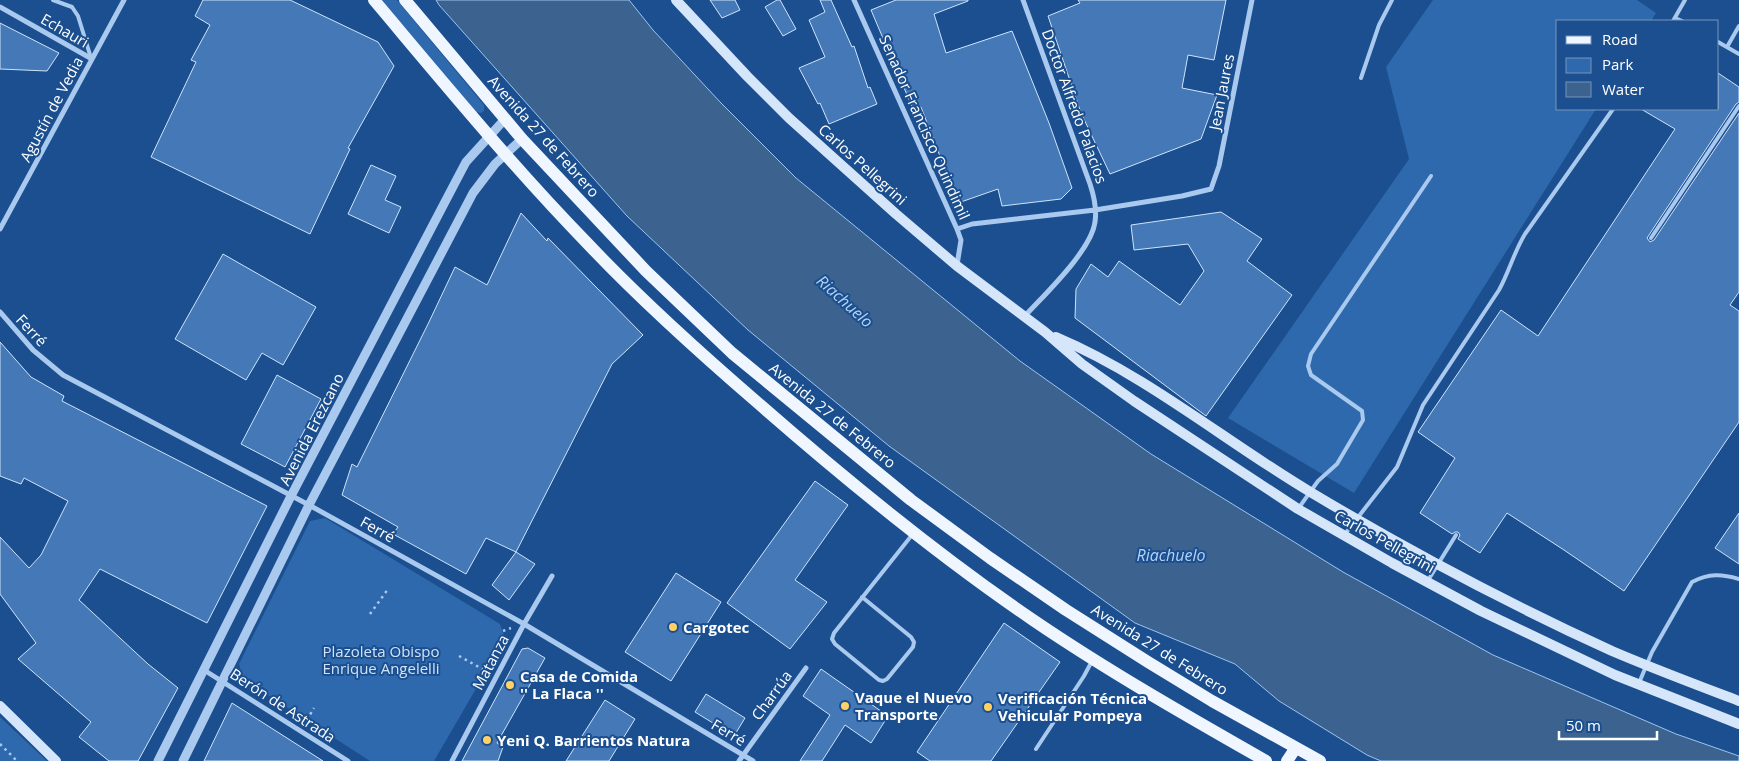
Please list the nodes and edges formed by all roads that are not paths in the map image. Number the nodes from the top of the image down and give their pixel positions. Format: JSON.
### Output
{"nodes":[{"id":1,"x":53,"y":0,"type":"edge"},
{"id":2,"x":124,"y":0,"type":"edge"},
{"id":3,"x":374,"y":0,"type":"edge"},
{"id":4,"x":405,"y":0,"type":"edge"},
{"id":5,"x":676,"y":0,"type":"edge"},
{"id":6,"x":854,"y":0,"type":"edge"},
{"id":7,"x":1023,"y":0,"type":"edge"},
{"id":8,"x":1252,"y":0,"type":"edge"},
{"id":9,"x":1392,"y":0,"type":"edge"},
{"id":10,"x":1685,"y":0,"type":"edge"},
{"id":11,"x":0,"y":7,"type":"edge"},
{"id":12,"x":1674,"y":19,"type":"edge"},
{"id":13,"x":1739,"y":26,"type":"edge"},
{"id":14,"x":1719,"y":43,"type":"edge"},
{"id":15,"x":1727,"y":47,"type":"junction"},
{"id":16,"x":1739,"y":54,"type":"edge"},
{"id":17,"x":92,"y":59,"type":"junction"},
{"id":18,"x":1361,"y":78,"type":"dead end"},
{"id":19,"x":1739,"y":106,"type":"edge"},
{"id":20,"x":1612,"y":110,"type":"edge"},
{"id":21,"x":504,"y":119,"type":"junction"},
{"id":22,"x":489,"y":136,"type":"junction"},
{"id":23,"x":522,"y":139,"type":"junction"},
{"id":24,"x":505,"y":154,"type":"junction"},
{"id":25,"x":1431,"y":176,"type":"dead end"},
{"id":26,"x":1095,"y":210,"type":"junction"},
{"id":27,"x":0,"y":229,"type":"edge"},
{"id":28,"x":957,"y":229,"type":"junction"},
{"id":29,"x":1651,"y":238,"type":"dead end"},
{"id":30,"x":957,"y":266,"type":"junction"},
{"id":31,"x":0,"y":312,"type":"edge"},
{"id":32,"x":1024,"y":318,"type":"junction"},
{"id":33,"x":1045,"y":332,"type":"junction"},
{"id":34,"x":1310,"y":492,"type":"junction"},
{"id":35,"x":291,"y":496,"type":"junction"},
{"id":36,"x":309,"y":505,"type":"junction"},
{"id":37,"x":1298,"y":508,"type":"junction"},
{"id":38,"x":1357,"y":519,"type":"junction"},
{"id":39,"x":914,"y":533,"type":"junction"},
{"id":40,"x":1456,"y":535,"type":"dead end"},
{"id":41,"x":1344,"y":536,"type":"junction"},
{"id":42,"x":1438,"y":564,"type":"junction"},
{"id":43,"x":552,"y":576,"type":"dead end"},
{"id":44,"x":1739,"y":579,"type":"edge"},
{"id":45,"x":1427,"y":582,"type":"junction"},
{"id":46,"x":862,"y":597,"type":"junction"},
{"id":47,"x":524,"y":624,"type":"junction"},
{"id":48,"x":1093,"y":659,"type":"junction"},
{"id":49,"x":1646,"y":665,"type":"junction"},
{"id":50,"x":806,"y":668,"type":"dead end"},
{"id":51,"x":204,"y":670,"type":"junction"},
{"id":52,"x":223,"y":681,"type":"junction"},
{"id":53,"x":1638,"y":685,"type":"junction"},
{"id":54,"x":1739,"y":701,"type":"edge"},
{"id":55,"x":0,"y":706,"type":"edge"},
{"id":56,"x":1739,"y":724,"type":"edge"},
{"id":57,"x":1295,"y":749,"type":"junction"},
{"id":58,"x":1036,"y":750,"type":"dead end"},
{"id":59,"x":743,"y":756,"type":"junction"},
{"id":60,"x":56,"y":761,"type":"edge"},
{"id":61,"x":158,"y":761,"type":"edge"},
{"id":62,"x":183,"y":761,"type":"edge"},
{"id":63,"x":348,"y":761,"type":"edge"},
{"id":64,"x":452,"y":761,"type":"edge"},
{"id":65,"x":739,"y":761,"type":"edge"},
{"id":66,"x":753,"y":761,"type":"edge"},
{"id":67,"x":1266,"y":761,"type":"edge"},
{"id":68,"x":1287,"y":761,"type":"edge"},
{"id":69,"x":1320,"y":761,"type":"edge"}],
"edges":[{"from":1,"to":17,"type":"lane"},
{"from":2,"to":17,"type":"street","name":"Agustín de Vedia"},
{"from":3,"to":22,"type":"main road"},
{"from":4,"to":21,"type":"main road","name":"Avenida 27 de Febrero"},
{"from":5,"to":30,"type":"main road","name":"Carlos Pellegrini"},
{"from":6,"to":28,"type":"street","name":"Senador Francisco Quindimil"},
{"from":7,"to":26,"type":"street","name":"Doctor Alfredo Palacios"},
{"from":8,"to":26,"type":"street","name":"Jean Jaures"},
{"from":9,"to":18,"type":"lane"},
{"from":10,"to":12,"type":"lane"},
{"from":11,"to":17,"type":"street","name":"Echauri"},
{"from":13,"to":15,"type":"lane"},
{"from":14,"to":15,"type":"lane"},
{"from":15,"to":16,"type":"lane"},
{"from":17,"to":27,"type":"street","name":"Agustín de Vedia"},
{"from":19,"to":29,"type":"lane"},
{"from":20,"to":38,"type":"lane"},
{"from":21,"to":22,"type":"street","name":"Avenida Erezcano"},
{"from":21,"to":23,"type":"main road","name":"Avenida 27 de Febrero"},
{"from":22,"to":24,"type":"main road"},
{"from":22,"to":35,"type":"street","name":"Avenida Erezcano"},
{"from":23,"to":24,"type":"street"},
{"from":23,"to":57,"type":"main road","name":"Avenida 27 de Febrero"},
{"from":24,"to":36,"type":"street"},
{"from":24,"to":39,"type":"main road"},
{"from":25,"to":34,"type":"lane"},
{"from":26,"to":28,"type":"street"},
{"from":26,"to":32,"type":"street","name":"Doctor Alfredo Palacios"},
{"from":28,"to":30,"type":"street","name":"Senador Francisco Quindimil"},
{"from":30,"to":32,"type":"main road","name":"Carlos Pellegrini"},
{"from":31,"to":35,"type":"street","name":"Ferré"},
{"from":32,"to":33,"type":"main road","name":"Carlos Pellegrini"},
{"from":33,"to":34,"type":"main road","name":"Carlos Pellegrini"},
{"from":33,"to":37,"type":"main road","name":"Carlos Pellegrini"},
{"from":34,"to":37,"type":"lane"},
{"from":34,"to":38,"type":"main road","name":"Carlos Pellegrini"},
{"from":35,"to":36,"type":"street","name":"Ferré"},
{"from":35,"to":51,"type":"street","name":"Avenida Erezcano"},
{"from":36,"to":47,"type":"street","name":"Ferré"},
{"from":36,"to":52,"type":"street"},
{"from":37,"to":41,"type":"main road","name":"Carlos Pellegrini"},
{"from":38,"to":41,"type":"lane"},
{"from":38,"to":42,"type":"main road","name":"Carlos Pellegrini"},
{"from":39,"to":46,"type":"lane"},
{"from":39,"to":48,"type":"main road"},
{"from":40,"to":42,"type":"lane"},
{"from":41,"to":45,"type":"main road","name":"Carlos Pellegrini"},
{"from":42,"to":45,"type":"lane"},
{"from":42,"to":49,"type":"main road","name":"Carlos Pellegrini"},
{"from":43,"to":47,"type":"street","name":"Matanza"},
{"from":44,"to":49,"type":"lane"},
{"from":45,"to":53,"type":"main road","name":"Carlos Pellegrini"},
{"from":46,"to":46,"type":"lane"},
{"from":47,"to":59,"type":"street","name":"Ferré"},
{"from":47,"to":64,"type":"street","name":"Matanza"},
{"from":48,"to":58,"type":"lane"},
{"from":48,"to":67,"type":"main road"},
{"from":49,"to":53,"type":"lane"},
{"from":49,"to":54,"type":"main road","name":"Carlos Pellegrini"},
{"from":50,"to":59,"type":"street","name":"Charrúa"},
{"from":51,"to":52,"type":"street","name":"Berón de Astrada"},
{"from":51,"to":61,"type":"street","name":"Avenida Erezcano"},
{"from":52,"to":62,"type":"street"},
{"from":52,"to":63,"type":"street","name":"Berón de Astrada"},
{"from":53,"to":56,"type":"main road","name":"Carlos Pellegrini"},
{"from":55,"to":60,"type":"main road"},
{"from":57,"to":68,"type":"main road"},
{"from":57,"to":69,"type":"main road","name":"Avenida 27 de Febrero"},
{"from":59,"to":65,"type":"street","name":"Charrúa"},
{"from":59,"to":66,"type":"street","name":"Ferré"}]}
